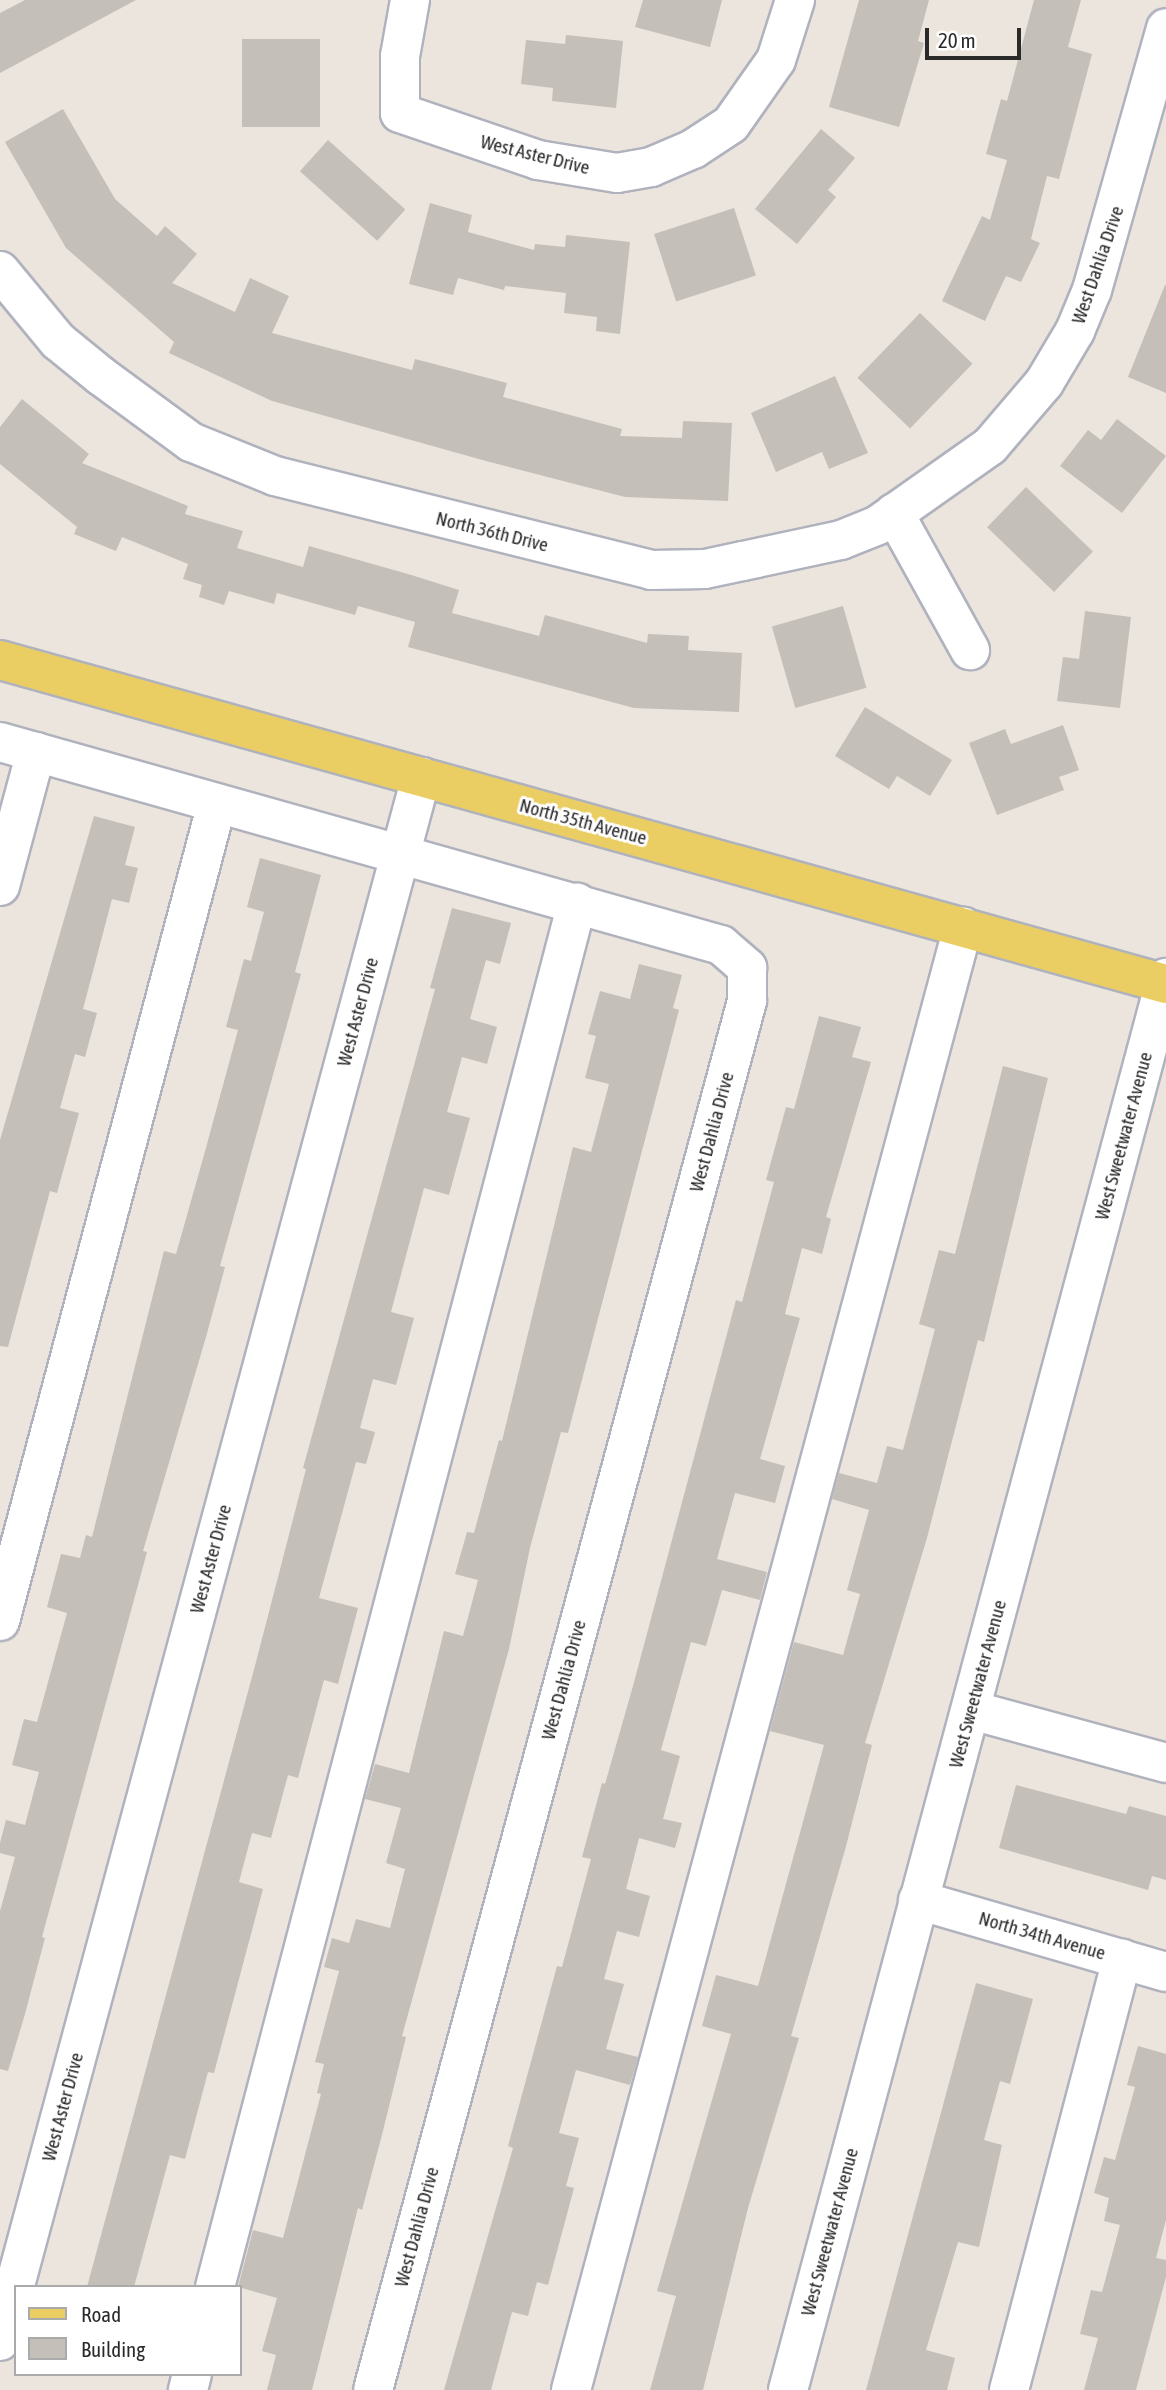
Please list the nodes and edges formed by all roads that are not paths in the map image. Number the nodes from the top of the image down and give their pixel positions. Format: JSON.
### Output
{"nodes":[{"id":1,"x":410,"y":0,"type":"edge"},
{"id":2,"x":795,"y":0,"type":"edge"},
{"id":3,"x":1166,"y":28,"type":"edge"},
{"id":4,"x":0,"y":271,"type":"edge"},
{"id":5,"x":894,"y":513,"type":"junction"},
{"id":6,"x":970,"y":650,"type":"dead end"},
{"id":7,"x":0,"y":660,"type":"edge"},
{"id":8,"x":18,"y":747,"type":"edge"},
{"id":9,"x":421,"y":777,"type":"junction"},
{"id":10,"x":217,"y":803,"type":"junction"},
{"id":11,"x":401,"y":854,"type":"junction"},
{"id":12,"x":0,"y":886,"type":"edge"},
{"id":13,"x":578,"y":903,"type":"junction"},
{"id":14,"x":963,"y":927,"type":"junction"},
{"id":15,"x":1165,"y":982,"type":"edge"},
{"id":16,"x":0,"y":1621,"type":"edge"},
{"id":17,"x":971,"y":1710,"type":"junction"},
{"id":18,"x":1166,"y":1763,"type":"edge"},
{"id":19,"x":918,"y":1900,"type":"junction"},
{"id":20,"x":1122,"y":1959,"type":"junction"},
{"id":21,"x":1166,"y":1972,"type":"edge"},
{"id":22,"x":15,"y":2285,"type":"edge"},
{"id":23,"x":216,"y":2285,"type":"edge"},
{"id":24,"x":14,"y":2289,"type":"edge"},
{"id":25,"x":0,"y":2341,"type":"edge"},
{"id":26,"x":373,"y":2390,"type":"edge"},
{"id":27,"x":571,"y":2390,"type":"edge"},
{"id":28,"x":788,"y":2390,"type":"edge"},
{"id":29,"x":1009,"y":2390,"type":"edge"}],
"edges":[{"from":1,"to":2,"type":"street","name":"West Aster Drive"},
{"from":3,"to":5,"type":"street","name":"West Dahlia Drive"},
{"from":4,"to":5,"type":"street","name":"North 36th Drive"},
{"from":5,"to":6,"type":"street"},
{"from":7,"to":9,"type":"main road","name":"North 35th Avenue"},
{"from":8,"to":10,"type":"street"},
{"from":8,"to":12,"type":"street"},
{"from":9,"to":11,"type":"street","name":"West Aster Drive"},
{"from":9,"to":14,"type":"main road","name":"North 35th Avenue"},
{"from":10,"to":11,"type":"street"},
{"from":10,"to":16,"type":"street"},
{"from":11,"to":13,"type":"street"},
{"from":11,"to":22,"type":"street","name":"West Aster Drive"},
{"from":13,"to":23,"type":"street"},
{"from":13,"to":26,"type":"street","name":"West Dahlia Drive"},
{"from":14,"to":15,"type":"main road","name":"North 35th Avenue"},
{"from":14,"to":27,"type":"street"},
{"from":15,"to":17,"type":"street","name":"West Sweetwater Avenue"},
{"from":17,"to":18,"type":"street"},
{"from":17,"to":19,"type":"street","name":"West Sweetwater Avenue"},
{"from":19,"to":20,"type":"street","name":"North 34th Avenue"},
{"from":19,"to":28,"type":"street","name":"West Sweetwater Avenue"},
{"from":20,"to":21,"type":"street","name":"North 34th Avenue"},
{"from":20,"to":29,"type":"street"},
{"from":24,"to":25,"type":"street","name":"West Aster Drive"}]}
